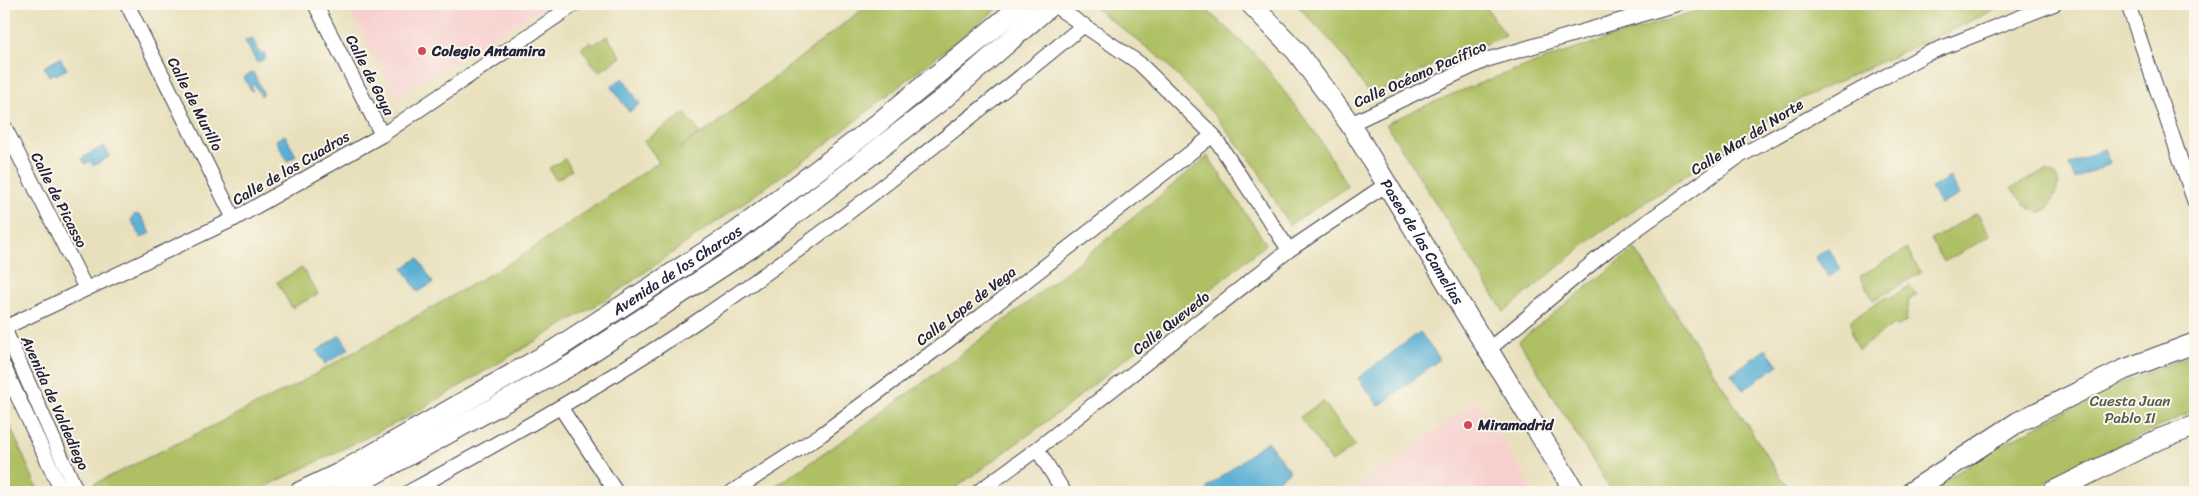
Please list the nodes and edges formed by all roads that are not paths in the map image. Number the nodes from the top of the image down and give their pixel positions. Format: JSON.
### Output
{"nodes":[{"id":1,"x":127,"y":4,"type":"edge"},
{"id":2,"x":315,"y":4,"type":"edge"},
{"id":3,"x":575,"y":4,"type":"edge"},
{"id":4,"x":1023,"y":4,"type":"edge"},
{"id":5,"x":1052,"y":4,"type":"edge"},
{"id":6,"x":1251,"y":4,"type":"edge"},
{"id":7,"x":1677,"y":4,"type":"edge"},
{"id":8,"x":2054,"y":4,"type":"edge"},
{"id":9,"x":2128,"y":4,"type":"edge"},
{"id":10,"x":1084,"y":25,"type":"junction"},
{"id":11,"x":1350,"y":124,"type":"junction"},
{"id":12,"x":4,"y":126,"type":"edge"},
{"id":13,"x":382,"y":134,"type":"junction"},
{"id":14,"x":1213,"y":135,"type":"junction"},
{"id":15,"x":1387,"y":184,"type":"junction"},
{"id":16,"x":2195,"y":203,"type":"edge"},
{"id":17,"x":234,"y":218,"type":"junction"},
{"id":18,"x":1288,"y":250,"type":"junction"},
{"id":19,"x":86,"y":290,"type":"junction"},
{"id":20,"x":4,"y":328,"type":"edge"},
{"id":21,"x":2195,"y":343,"type":"edge"},
{"id":22,"x":1488,"y":350,"type":"junction"},
{"id":23,"x":4,"y":367,"type":"edge"},
{"id":24,"x":561,"y":408,"type":"junction"},
{"id":25,"x":2195,"y":426,"type":"edge"},
{"id":26,"x":1037,"y":450,"type":"junction"},
{"id":27,"x":62,"y":492,"type":"edge"},
{"id":28,"x":77,"y":492,"type":"edge"},
{"id":29,"x":300,"y":492,"type":"edge"},
{"id":30,"x":342,"y":492,"type":"edge"},
{"id":31,"x":409,"y":492,"type":"edge"},
{"id":32,"x":616,"y":492,"type":"edge"},
{"id":33,"x":732,"y":492,"type":"edge"},
{"id":34,"x":978,"y":492,"type":"edge"},
{"id":35,"x":1064,"y":492,"type":"edge"},
{"id":36,"x":1575,"y":492,"type":"edge"},
{"id":37,"x":1911,"y":492,"type":"edge"},
{"id":38,"x":2052,"y":492,"type":"edge"}],
"edges":[{"from":1,"to":17,"type":"street","name":"Calle de Murillo"},
{"from":2,"to":13,"type":"street","name":"Calle de Goya"},
{"from":3,"to":13,"type":"street","name":"Calle de los Cuadros"},
{"from":4,"to":29,"type":"street","name":"Avenida de los Charcos"},
{"from":5,"to":10,"type":"street"},
{"from":5,"to":30,"type":"street","name":"Avenida de los Charcos"},
{"from":6,"to":11,"type":"street","name":"Paseo de las Camelias"},
{"from":7,"to":11,"type":"street","name":"Calle Océano Pacífico"},
{"from":8,"to":22,"type":"street","name":"Calle Mar del Norte"},
{"from":9,"to":16,"type":"street"},
{"from":10,"to":14,"type":"street"},
{"from":10,"to":24,"type":"street"},
{"from":11,"to":15,"type":"street","name":"Paseo de las Camelias"},
{"from":12,"to":19,"type":"street","name":"Calle de Picasso"},
{"from":13,"to":17,"type":"street","name":"Calle de los Cuadros"},
{"from":14,"to":18,"type":"street"},
{"from":14,"to":33,"type":"street","name":"Calle Lope de Vega"},
{"from":15,"to":18,"type":"street","name":"Calle Quevedo"},
{"from":15,"to":22,"type":"street","name":"Paseo de las Camelias"},
{"from":17,"to":19,"type":"street","name":"Calle de los Cuadros"},
{"from":18,"to":26,"type":"street","name":"Calle Quevedo"},
{"from":19,"to":20,"type":"street","name":"Calle de los Cuadros"},
{"from":20,"to":28,"type":"street","name":"Avenida de Valdediego"},
{"from":21,"to":37,"type":"street"},
{"from":22,"to":36,"type":"street","name":"Paseo de las Camelias"},
{"from":23,"to":27,"type":"street"},
{"from":24,"to":31,"type":"street"},
{"from":24,"to":32,"type":"street"},
{"from":25,"to":38,"type":"street"},
{"from":26,"to":34,"type":"street","name":"Calle Quevedo"},
{"from":26,"to":35,"type":"street"}]}
